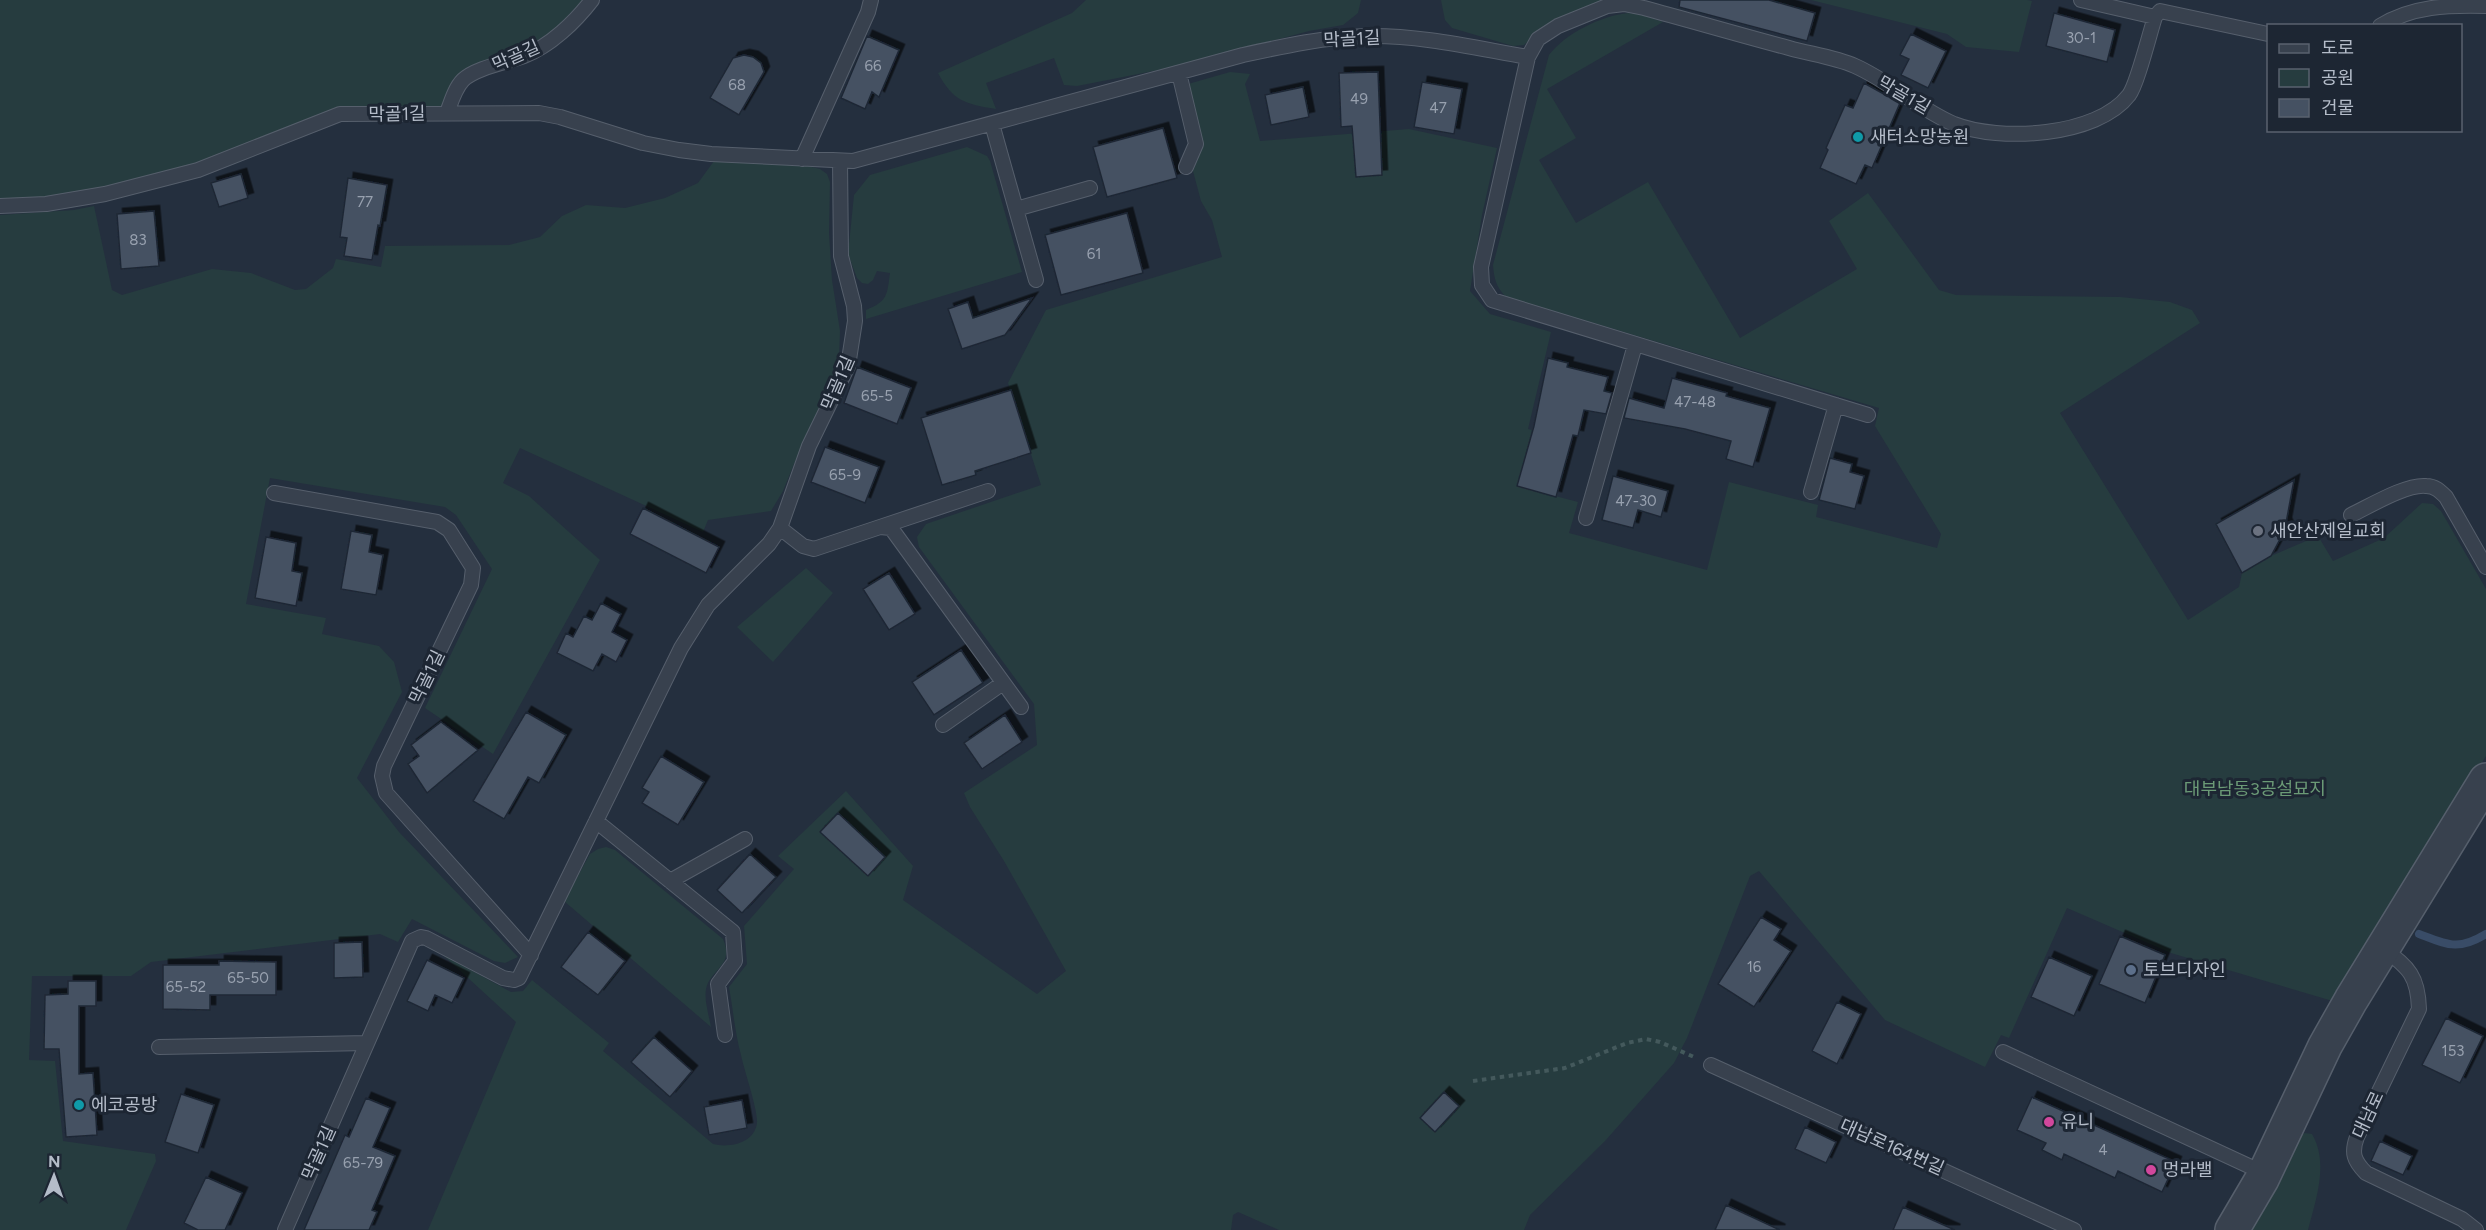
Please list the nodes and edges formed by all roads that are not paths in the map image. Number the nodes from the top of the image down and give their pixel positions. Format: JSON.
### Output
{"nodes":[{"id":1,"x":592,"y":0,"type":"edge"},
{"id":2,"x":871,"y":0,"type":"edge"},
{"id":3,"x":2081,"y":0,"type":"edge"},
{"id":4,"x":2486,"y":6,"type":"edge"},
{"id":5,"x":2155,"y":17,"type":"junction"},
{"id":6,"x":2383,"y":24,"type":"edge"},
{"id":7,"x":2267,"y":34,"type":"edge"},
{"id":8,"x":1528,"y":57,"type":"junction"},
{"id":9,"x":1179,"y":73,"type":"junction"},
{"id":10,"x":447,"y":113,"type":"junction"},
{"id":11,"x":992,"y":124,"type":"junction"},
{"id":12,"x":802,"y":159,"type":"junction"},
{"id":13,"x":840,"y":161,"type":"junction"},
{"id":14,"x":1186,"y":167,"type":"dead end"},
{"id":15,"x":1090,"y":188,"type":"dead end"},
{"id":16,"x":0,"y":206,"type":"edge"},
{"id":17,"x":1016,"y":209,"type":"junction"},
{"id":18,"x":1036,"y":280,"type":"dead end"},
{"id":19,"x":1635,"y":345,"type":"junction"},
{"id":20,"x":1836,"y":405,"type":"junction"},
{"id":21,"x":1868,"y":414,"type":"dead end"},
{"id":22,"x":988,"y":491,"type":"dead end"},
{"id":23,"x":1811,"y":492,"type":"dead end"},
{"id":24,"x":274,"y":493,"type":"dead end"},
{"id":25,"x":2351,"y":515,"type":"dead end"},
{"id":26,"x":1586,"y":518,"type":"dead end"},
{"id":27,"x":880,"y":527,"type":"junction"},
{"id":28,"x":780,"y":528,"type":"junction"},
{"id":29,"x":2486,"y":567,"type":"edge"},
{"id":30,"x":1004,"y":683,"type":"junction"},
{"id":31,"x":1021,"y":707,"type":"dead end"},
{"id":32,"x":943,"y":725,"type":"dead end"},
{"id":33,"x":2486,"y":780,"type":"edge"},
{"id":34,"x":596,"y":821,"type":"junction"},
{"id":35,"x":744,"y":839,"type":"dead end"},
{"id":36,"x":670,"y":881,"type":"junction"},
{"id":37,"x":2384,"y":949,"type":"junction"},
{"id":38,"x":531,"y":955,"type":"junction"},
{"id":39,"x":725,"y":1035,"type":"dead end"},
{"id":40,"x":367,"y":1043,"type":"junction"},
{"id":41,"x":159,"y":1047,"type":"dead end"},
{"id":42,"x":2003,"y":1052,"type":"dead end"},
{"id":43,"x":1711,"y":1065,"type":"road end"},
{"id":44,"x":2265,"y":1173,"type":"junction"},
{"id":45,"x":285,"y":1230,"type":"edge"},
{"id":46,"x":2074,"y":1230,"type":"edge"},
{"id":47,"x":2232,"y":1230,"type":"edge"},
{"id":48,"x":2476,"y":1230,"type":"edge"}],
"edges":[{"from":1,"to":10,"type":"lane","name":"막골길"},
{"from":2,"to":12,"type":"lane"},
{"from":3,"to":5,"type":"lane"},
{"from":4,"to":6,"type":"lane"},
{"from":5,"to":7,"type":"lane"},
{"from":5,"to":8,"type":"lane","name":"막골1길"},
{"from":8,"to":9,"type":"lane","name":"막골1길"},
{"from":8,"to":19,"type":"lane","name":"막골1길"},
{"from":9,"to":11,"type":"lane","name":"막골1길"},
{"from":9,"to":14,"type":"lane"},
{"from":10,"to":12,"type":"lane","name":"막골1길"},
{"from":10,"to":16,"type":"lane","name":"막골1길"},
{"from":11,"to":13,"type":"lane","name":"막골1길"},
{"from":11,"to":17,"type":"lane"},
{"from":12,"to":13,"type":"lane","name":"막골1길"},
{"from":13,"to":28,"type":"lane","name":"막골1길"},
{"from":15,"to":17,"type":"lane"},
{"from":17,"to":18,"type":"lane"},
{"from":19,"to":20,"type":"lane","name":"막골1길"},
{"from":19,"to":26,"type":"lane"},
{"from":20,"to":21,"type":"lane","name":"막골1길"},
{"from":20,"to":23,"type":"lane"},
{"from":22,"to":27,"type":"lane"},
{"from":24,"to":38,"type":"lane","name":"막골1길"},
{"from":25,"to":29,"type":"lane"},
{"from":27,"to":28,"type":"lane"},
{"from":27,"to":30,"type":"lane"},
{"from":28,"to":34,"type":"lane","name":"막골1길"},
{"from":30,"to":31,"type":"lane"},
{"from":30,"to":32,"type":"lane"},
{"from":33,"to":37,"type":"street"},
{"from":34,"to":36,"type":"lane"},
{"from":34,"to":38,"type":"lane","name":"막골1길"},
{"from":35,"to":36,"type":"lane"},
{"from":36,"to":39,"type":"lane"},
{"from":37,"to":44,"type":"street"},
{"from":37,"to":48,"type":"lane","name":"대남로"},
{"from":38,"to":40,"type":"lane","name":"막골1길"},
{"from":40,"to":41,"type":"lane"},
{"from":40,"to":45,"type":"lane","name":"막골1길"},
{"from":42,"to":44,"type":"lane"},
{"from":43,"to":46,"type":"lane","name":"대남로164번길"},
{"from":44,"to":47,"type":"street"}]}
